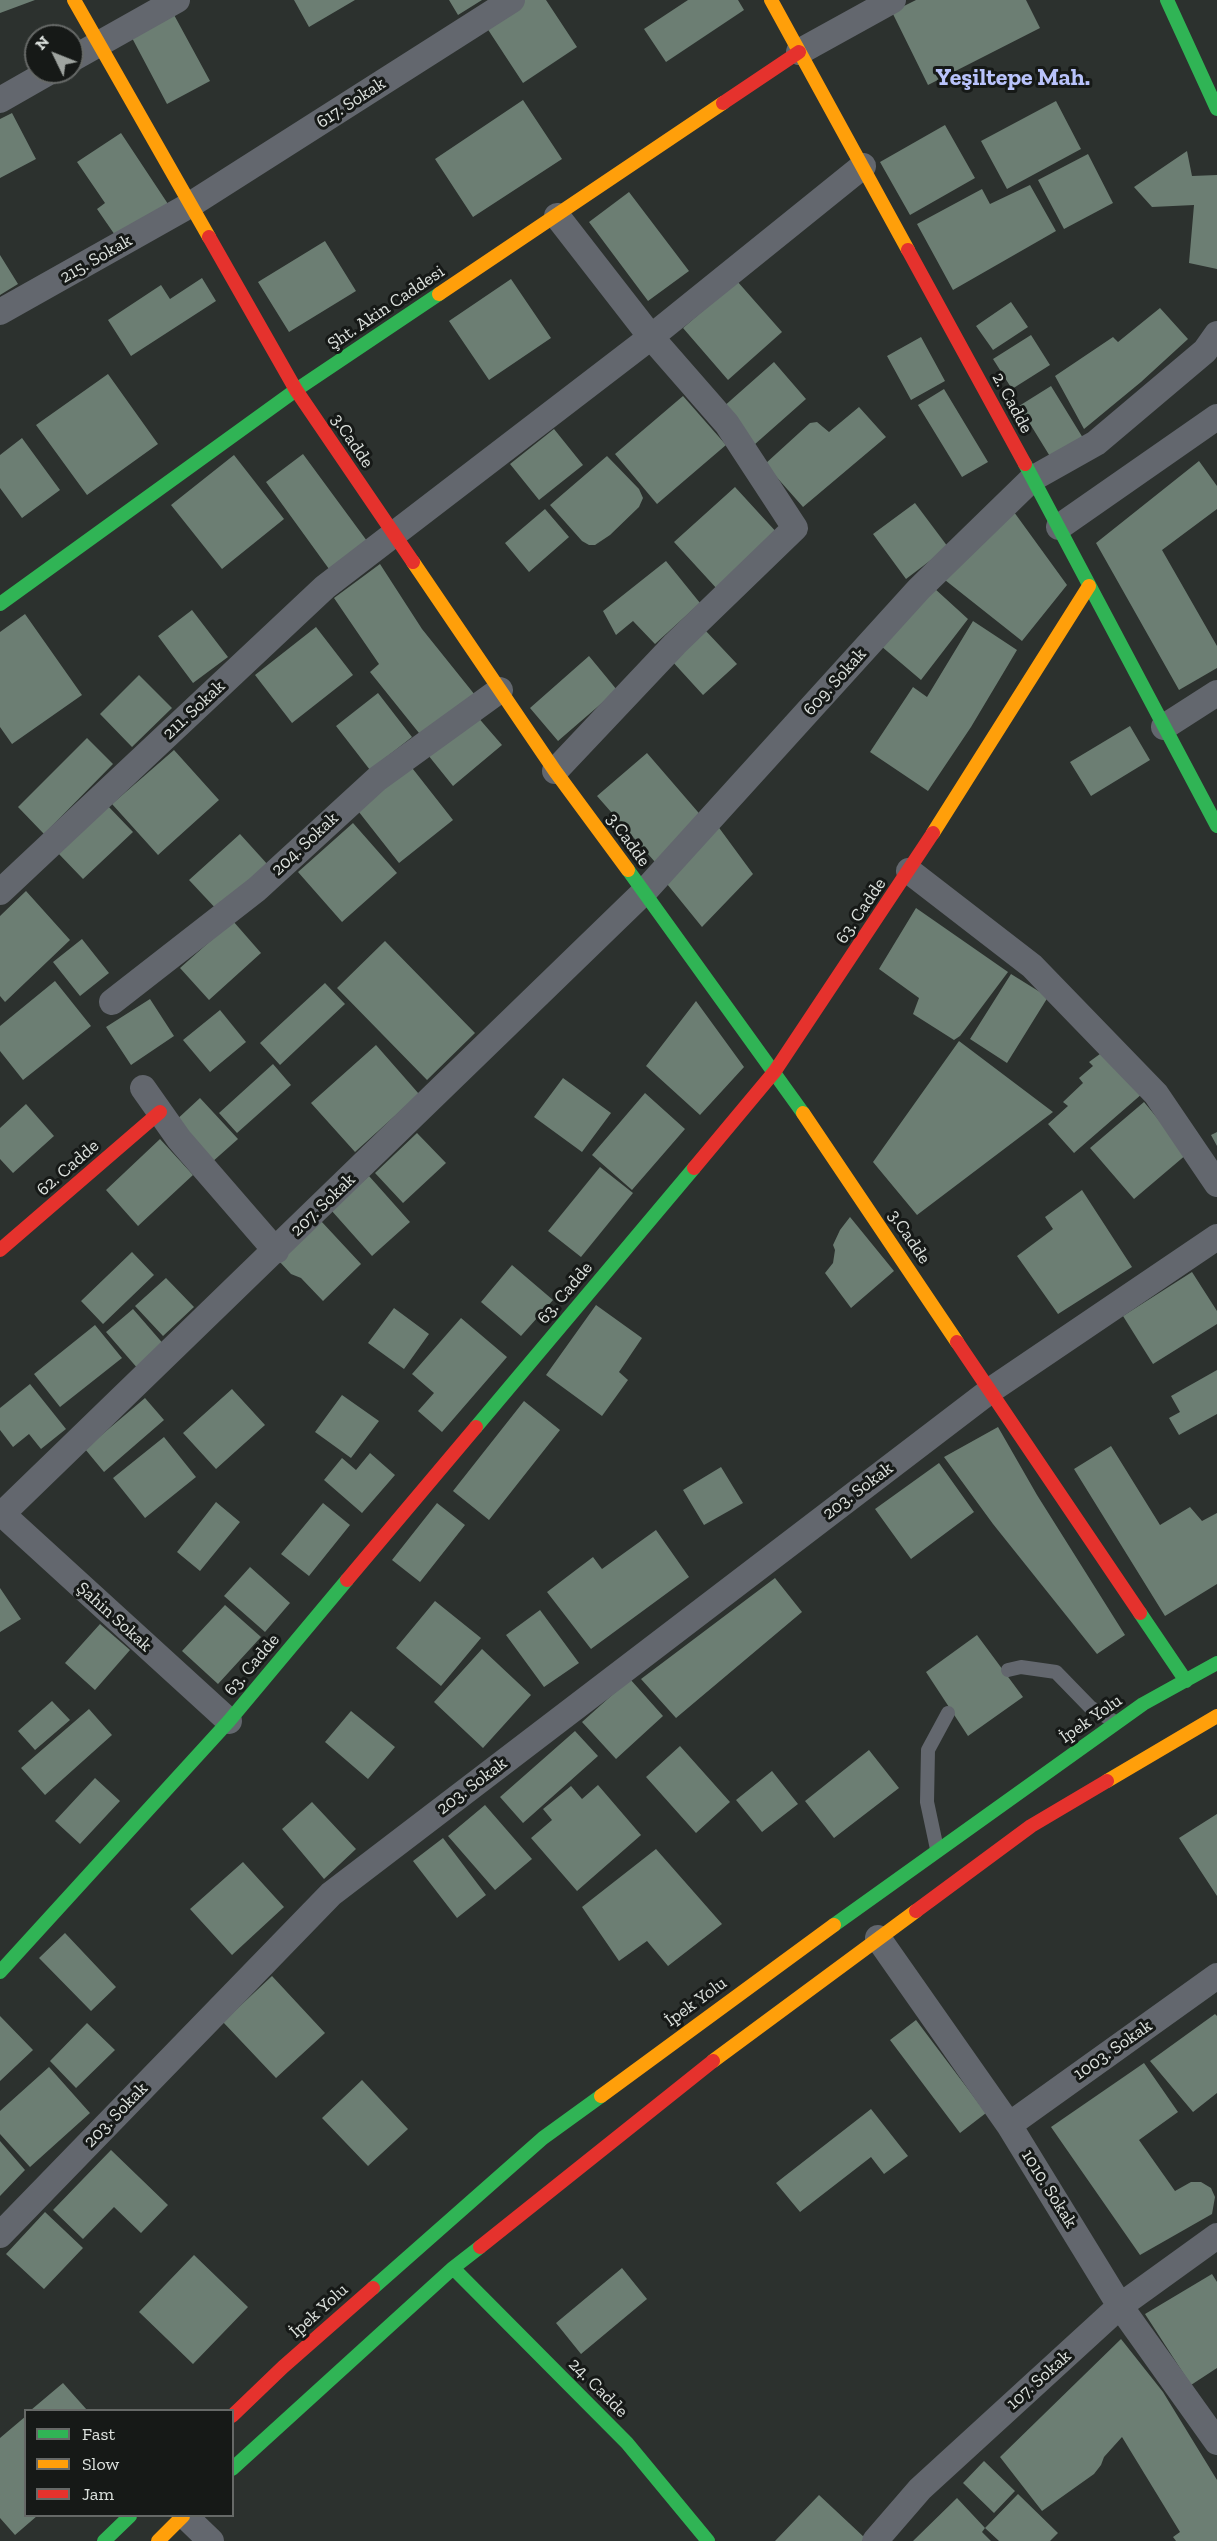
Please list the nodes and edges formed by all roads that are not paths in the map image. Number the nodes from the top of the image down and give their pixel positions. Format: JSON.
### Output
{"nodes":[{"id":1,"x":74,"y":0,"type":"edge"},
{"id":2,"x":177,"y":0,"type":"edge"},
{"id":3,"x":512,"y":0,"type":"edge"},
{"id":4,"x":771,"y":0,"type":"edge"},
{"id":5,"x":893,"y":0,"type":"edge"},
{"id":6,"x":1167,"y":0,"type":"edge"},
{"id":7,"x":98,"y":44,"type":"junction"},
{"id":8,"x":84,"y":52,"type":"edge"},
{"id":9,"x":799,"y":52,"type":"junction"},
{"id":10,"x":28,"y":84,"type":"edge"},
{"id":11,"x":0,"y":100,"type":"edge"},
{"id":12,"x":1217,"y":109,"type":"edge"},
{"id":13,"x":863,"y":166,"type":"junction"},
{"id":14,"x":190,"y":205,"type":"junction"},
{"id":15,"x":557,"y":216,"type":"junction"},
{"id":16,"x":0,"y":312,"type":"edge"},
{"id":17,"x":1217,"y":334,"type":"edge"},
{"id":18,"x":651,"y":337,"type":"junction"},
{"id":19,"x":296,"y":390,"type":"junction"},
{"id":20,"x":1217,"y":417,"type":"edge"},
{"id":21,"x":1032,"y":479,"type":"junction"},
{"id":22,"x":1059,"y":527,"type":"junction"},
{"id":23,"x":394,"y":536,"type":"junction"},
{"id":24,"x":1089,"y":586,"type":"junction"},
{"id":25,"x":0,"y":604,"type":"edge"},
{"id":26,"x":500,"y":690,"type":"junction"},
{"id":27,"x":1217,"y":693,"type":"edge"},
{"id":28,"x":1164,"y":727,"type":"junction"},
{"id":29,"x":555,"y":771,"type":"junction"},
{"id":30,"x":1217,"y":826,"type":"edge"},
{"id":31,"x":909,"y":870,"type":"junction"},
{"id":32,"x":0,"y":892,"type":"edge"},
{"id":33,"x":644,"y":892,"type":"junction"},
{"id":34,"x":112,"y":1002,"type":"dead end"},
{"id":35,"x":775,"y":1071,"type":"junction"},
{"id":36,"x":143,"y":1088,"type":"dead end"},
{"id":37,"x":160,"y":1112,"type":"junction"},
{"id":38,"x":1217,"y":1184,"type":"edge"},
{"id":39,"x":1217,"y":1237,"type":"edge"},
{"id":40,"x":0,"y":1250,"type":"edge"},
{"id":41,"x":276,"y":1251,"type":"junction"},
{"id":42,"x":991,"y":1390,"type":"junction"},
{"id":43,"x":1,"y":1514,"type":"edge"},
{"id":44,"x":1217,"y":1664,"type":"edge"},
{"id":45,"x":1008,"y":1670,"type":"dead end"},
{"id":46,"x":1186,"y":1681,"type":"junction"},
{"id":47,"x":948,"y":1713,"type":"dead end"},
{"id":48,"x":1217,"y":1716,"type":"edge"},
{"id":49,"x":229,"y":1721,"type":"junction"},
{"id":50,"x":1117,"y":1723,"type":"junction"},
{"id":51,"x":938,"y":1849,"type":"junction"},
{"id":52,"x":878,"y":1938,"type":"junction"},
{"id":53,"x":0,"y":1972,"type":"edge"},
{"id":54,"x":1217,"y":1976,"type":"edge"},
{"id":55,"x":1009,"y":2125,"type":"junction"},
{"id":56,"x":0,"y":2235,"type":"edge"},
{"id":57,"x":1217,"y":2236,"type":"edge"},
{"id":58,"x":453,"y":2268,"type":"junction"},
{"id":59,"x":1120,"y":2306,"type":"junction"},
{"id":60,"x":234,"y":2414,"type":"edge"},
{"id":61,"x":1217,"y":2442,"type":"edge"},
{"id":62,"x":234,"y":2467,"type":"edge"},
{"id":63,"x":129,"y":2517,"type":"edge"},
{"id":64,"x":183,"y":2517,"type":"edge"},
{"id":65,"x":185,"y":2517,"type":"edge"},
{"id":66,"x":104,"y":2541,"type":"edge"},
{"id":67,"x":158,"y":2541,"type":"edge"},
{"id":68,"x":211,"y":2541,"type":"edge"},
{"id":69,"x":708,"y":2541,"type":"edge"},
{"id":70,"x":875,"y":2541,"type":"edge"}],
"edges":[{"from":1,"to":7,"type":"main road","name":"3.Cadde"},
{"from":2,"to":7,"type":"street"},
{"from":3,"to":14,"type":"street","name":"617. Sokak"},
{"from":4,"to":9,"type":"main road","name":"2. Cadde"},
{"from":5,"to":9,"type":"street"},
{"from":6,"to":12,"type":"main road"},
{"from":7,"to":8,"type":"street"},
{"from":7,"to":14,"type":"main road","name":"3.Cadde"},
{"from":9,"to":13,"type":"main road","name":"2. Cadde"},
{"from":9,"to":15,"type":"main road","name":"Şht. Akin Caddesi"},
{"from":10,"to":11,"type":"street"},
{"from":13,"to":18,"type":"street","name":"211. Sokak"},
{"from":13,"to":21,"type":"main road","name":"2. Cadde"},
{"from":14,"to":16,"type":"street","name":"215. Sokak"},
{"from":14,"to":19,"type":"main road","name":"3.Cadde"},
{"from":15,"to":18,"type":"street"},
{"from":15,"to":19,"type":"main road","name":"Şht. Akin Caddesi"},
{"from":17,"to":21,"type":"street","name":"609. Sokak"},
{"from":18,"to":23,"type":"street","name":"211. Sokak"},
{"from":18,"to":29,"type":"street"},
{"from":19,"to":23,"type":"main road","name":"3.Cadde"},
{"from":19,"to":25,"type":"main road","name":"Şht. Akin Caddesi"},
{"from":20,"to":22,"type":"street"},
{"from":21,"to":22,"type":"main road","name":"2. Cadde"},
{"from":21,"to":33,"type":"street","name":"609. Sokak"},
{"from":22,"to":24,"type":"main road","name":"2. Cadde"},
{"from":23,"to":26,"type":"main road","name":"3.Cadde"},
{"from":23,"to":32,"type":"street","name":"211. Sokak"},
{"from":24,"to":28,"type":"main road","name":"2. Cadde"},
{"from":24,"to":31,"type":"main road","name":"63. Cadde"},
{"from":26,"to":29,"type":"main road","name":"3.Cadde"},
{"from":26,"to":34,"type":"street","name":"204. Sokak"},
{"from":27,"to":28,"type":"street"},
{"from":28,"to":30,"type":"main road","name":"2. Cadde"},
{"from":29,"to":33,"type":"main road","name":"3.Cadde"},
{"from":31,"to":35,"type":"main road","name":"63. Cadde"},
{"from":31,"to":38,"type":"street"},
{"from":33,"to":35,"type":"main road","name":"3.Cadde"},
{"from":33,"to":41,"type":"street","name":"207. Sokak"},
{"from":35,"to":42,"type":"main road","name":"3.Cadde"},
{"from":35,"to":49,"type":"main road","name":"63. Cadde"},
{"from":36,"to":37,"type":"street"},
{"from":37,"to":40,"type":"main road","name":"62. Cadde"},
{"from":37,"to":41,"type":"street"},
{"from":39,"to":42,"type":"street","name":"203. Sokak"},
{"from":41,"to":43,"type":"street","name":"207. Sokak"},
{"from":42,"to":46,"type":"main road","name":"3.Cadde"},
{"from":42,"to":56,"type":"street","name":"203. Sokak"},
{"from":43,"to":49,"type":"street","name":"Şahin Sokak"},
{"from":44,"to":46,"type":"main road","name":"İpek Yolu"},
{"from":45,"to":50,"type":"lane"},
{"from":46,"to":50,"type":"main road","name":"İpek Yolu"},
{"from":47,"to":51,"type":"lane"},
{"from":48,"to":52,"type":"main road"},
{"from":49,"to":53,"type":"main road","name":"63. Cadde"},
{"from":50,"to":51,"type":"main road","name":"İpek Yolu"},
{"from":51,"to":60,"type":"main road","name":"İpek Yolu"},
{"from":52,"to":55,"type":"street","name":"1010. Sokak"},
{"from":52,"to":58,"type":"main road"},
{"from":54,"to":55,"type":"street","name":"1003. Sokak"},
{"from":55,"to":59,"type":"street","name":"1010. Sokak"},
{"from":57,"to":59,"type":"street","name":"107. Sokak"},
{"from":58,"to":62,"type":"main road"},
{"from":58,"to":69,"type":"main road","name":"24. Cadde"},
{"from":59,"to":61,"type":"street","name":"1010. Sokak"},
{"from":59,"to":70,"type":"street","name":"107. Sokak"},
{"from":63,"to":66,"type":"main road"},
{"from":64,"to":67,"type":"main road"},
{"from":65,"to":68,"type":"street"}]}
